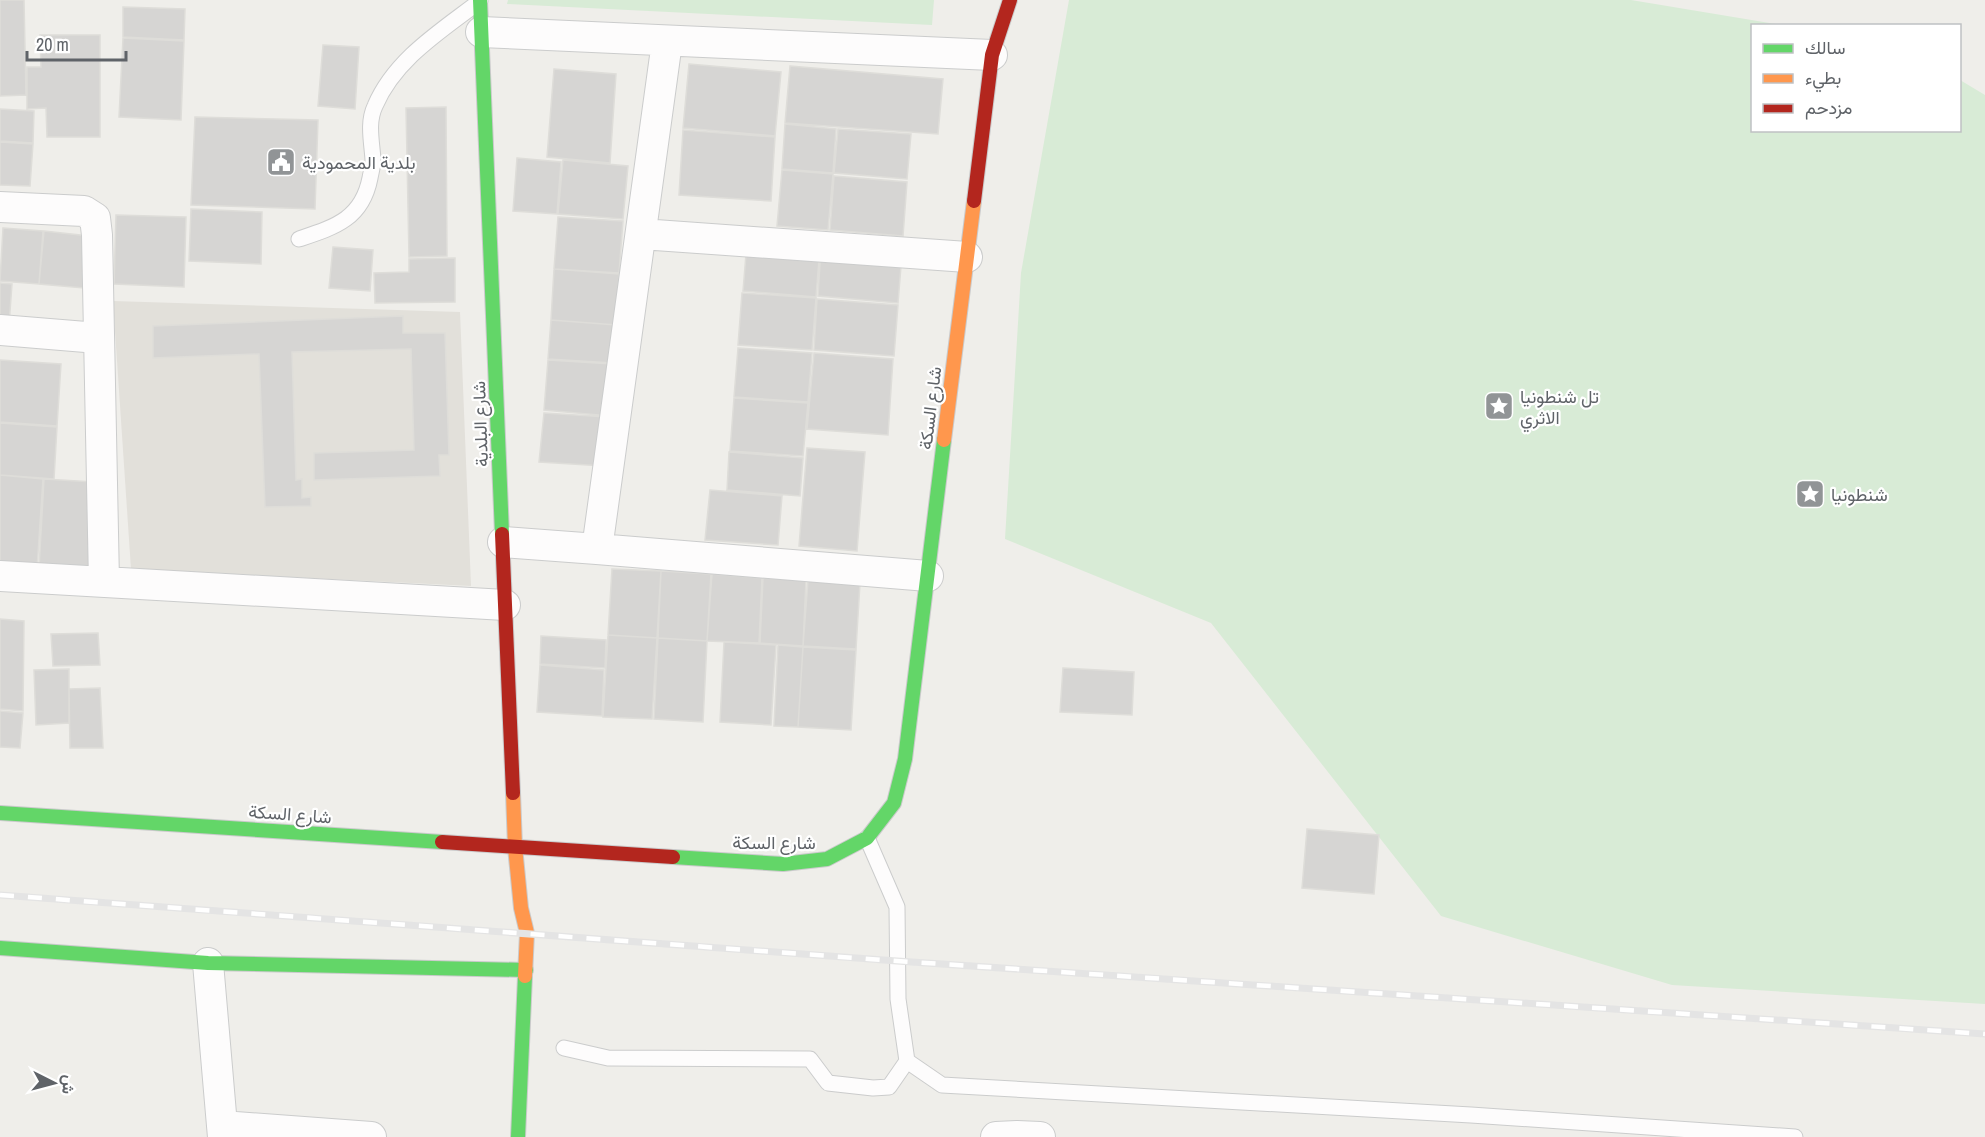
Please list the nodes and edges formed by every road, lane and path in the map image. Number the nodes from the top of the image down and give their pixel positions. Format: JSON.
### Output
{"nodes":[{"id":1,"x":480,"y":0,"type":"edge"},
{"id":2,"x":1010,"y":0,"type":"edge"},
{"id":3,"x":481,"y":32,"type":"junction"},
{"id":4,"x":667,"y":42,"type":"junction"},
{"id":5,"x":992,"y":55,"type":"junction"},
{"id":6,"x":0,"y":207,"type":"edge"},
{"id":7,"x":641,"y":234,"type":"junction"},
{"id":8,"x":299,"y":239,"type":"dead end"},
{"id":9,"x":967,"y":257,"type":"junction"},
{"id":10,"x":0,"y":330,"type":"edge"},
{"id":11,"x":98,"y":338,"type":"junction"},
{"id":12,"x":503,"y":542,"type":"junction"},
{"id":13,"x":597,"y":549,"type":"junction"},
{"id":14,"x":0,"y":576,"type":"edge"},
{"id":15,"x":928,"y":576,"type":"junction"},
{"id":16,"x":104,"y":582,"type":"junction"},
{"id":17,"x":505,"y":605,"type":"junction"},
{"id":18,"x":0,"y":813,"type":"edge"},
{"id":19,"x":867,"y":838,"type":"junction"},
{"id":20,"x":515,"y":847,"type":"junction"},
{"id":21,"x":0,"y":948,"type":"edge"},
{"id":22,"x":208,"y":963,"type":"junction"},
{"id":23,"x":526,"y":970,"type":"junction"},
{"id":24,"x":564,"y":1048,"type":"dead end"},
{"id":25,"x":907,"y":1061,"type":"junction"},
{"id":26,"x":223,"y":1131,"type":"edge"},
{"id":27,"x":371,"y":1137,"type":"edge"},
{"id":28,"x":518,"y":1137,"type":"edge"},
{"id":29,"x":996,"y":1137,"type":"edge"},
{"id":30,"x":1040,"y":1137,"type":"edge"},
{"id":31,"x":1795,"y":1137,"type":"edge"}],
"edges":[{"from":1,"to":3,"type":"street","name":"شارع البلدية"},
{"from":1,"to":8,"type":"lane"},
{"from":2,"to":5,"type":"street","name":"شارع السكة"},
{"from":3,"to":4,"type":"street"},
{"from":3,"to":12,"type":"street","name":"شارع البلدية"},
{"from":4,"to":5,"type":"street"},
{"from":4,"to":7,"type":"street"},
{"from":5,"to":9,"type":"street","name":"شارع السكة"},
{"from":6,"to":11,"type":"street"},
{"from":7,"to":9,"type":"street"},
{"from":7,"to":13,"type":"street"},
{"from":9,"to":15,"type":"street","name":"شارع السكة"},
{"from":10,"to":11,"type":"street"},
{"from":11,"to":16,"type":"street"},
{"from":12,"to":13,"type":"street"},
{"from":12,"to":17,"type":"street","name":"شارع البلدية"},
{"from":13,"to":15,"type":"street"},
{"from":14,"to":16,"type":"street"},
{"from":15,"to":19,"type":"street","name":"شارع السكة"},
{"from":16,"to":17,"type":"street"},
{"from":17,"to":20,"type":"street","name":"شارع البلدية"},
{"from":18,"to":20,"type":"street","name":"شارع السكة"},
{"from":19,"to":20,"type":"street","name":"شارع السكة"},
{"from":19,"to":25,"type":"lane"},
{"from":20,"to":23,"type":"street","name":"شارع البلدية"},
{"from":21,"to":22,"type":"street"},
{"from":22,"to":23,"type":"street"},
{"from":22,"to":26,"type":"street"},
{"from":23,"to":28,"type":"street","name":"شارع البلدية"},
{"from":24,"to":25,"type":"lane"},
{"from":25,"to":31,"type":"lane"},
{"from":26,"to":27,"type":"street"},
{"from":29,"to":30,"type":"street"}]}
